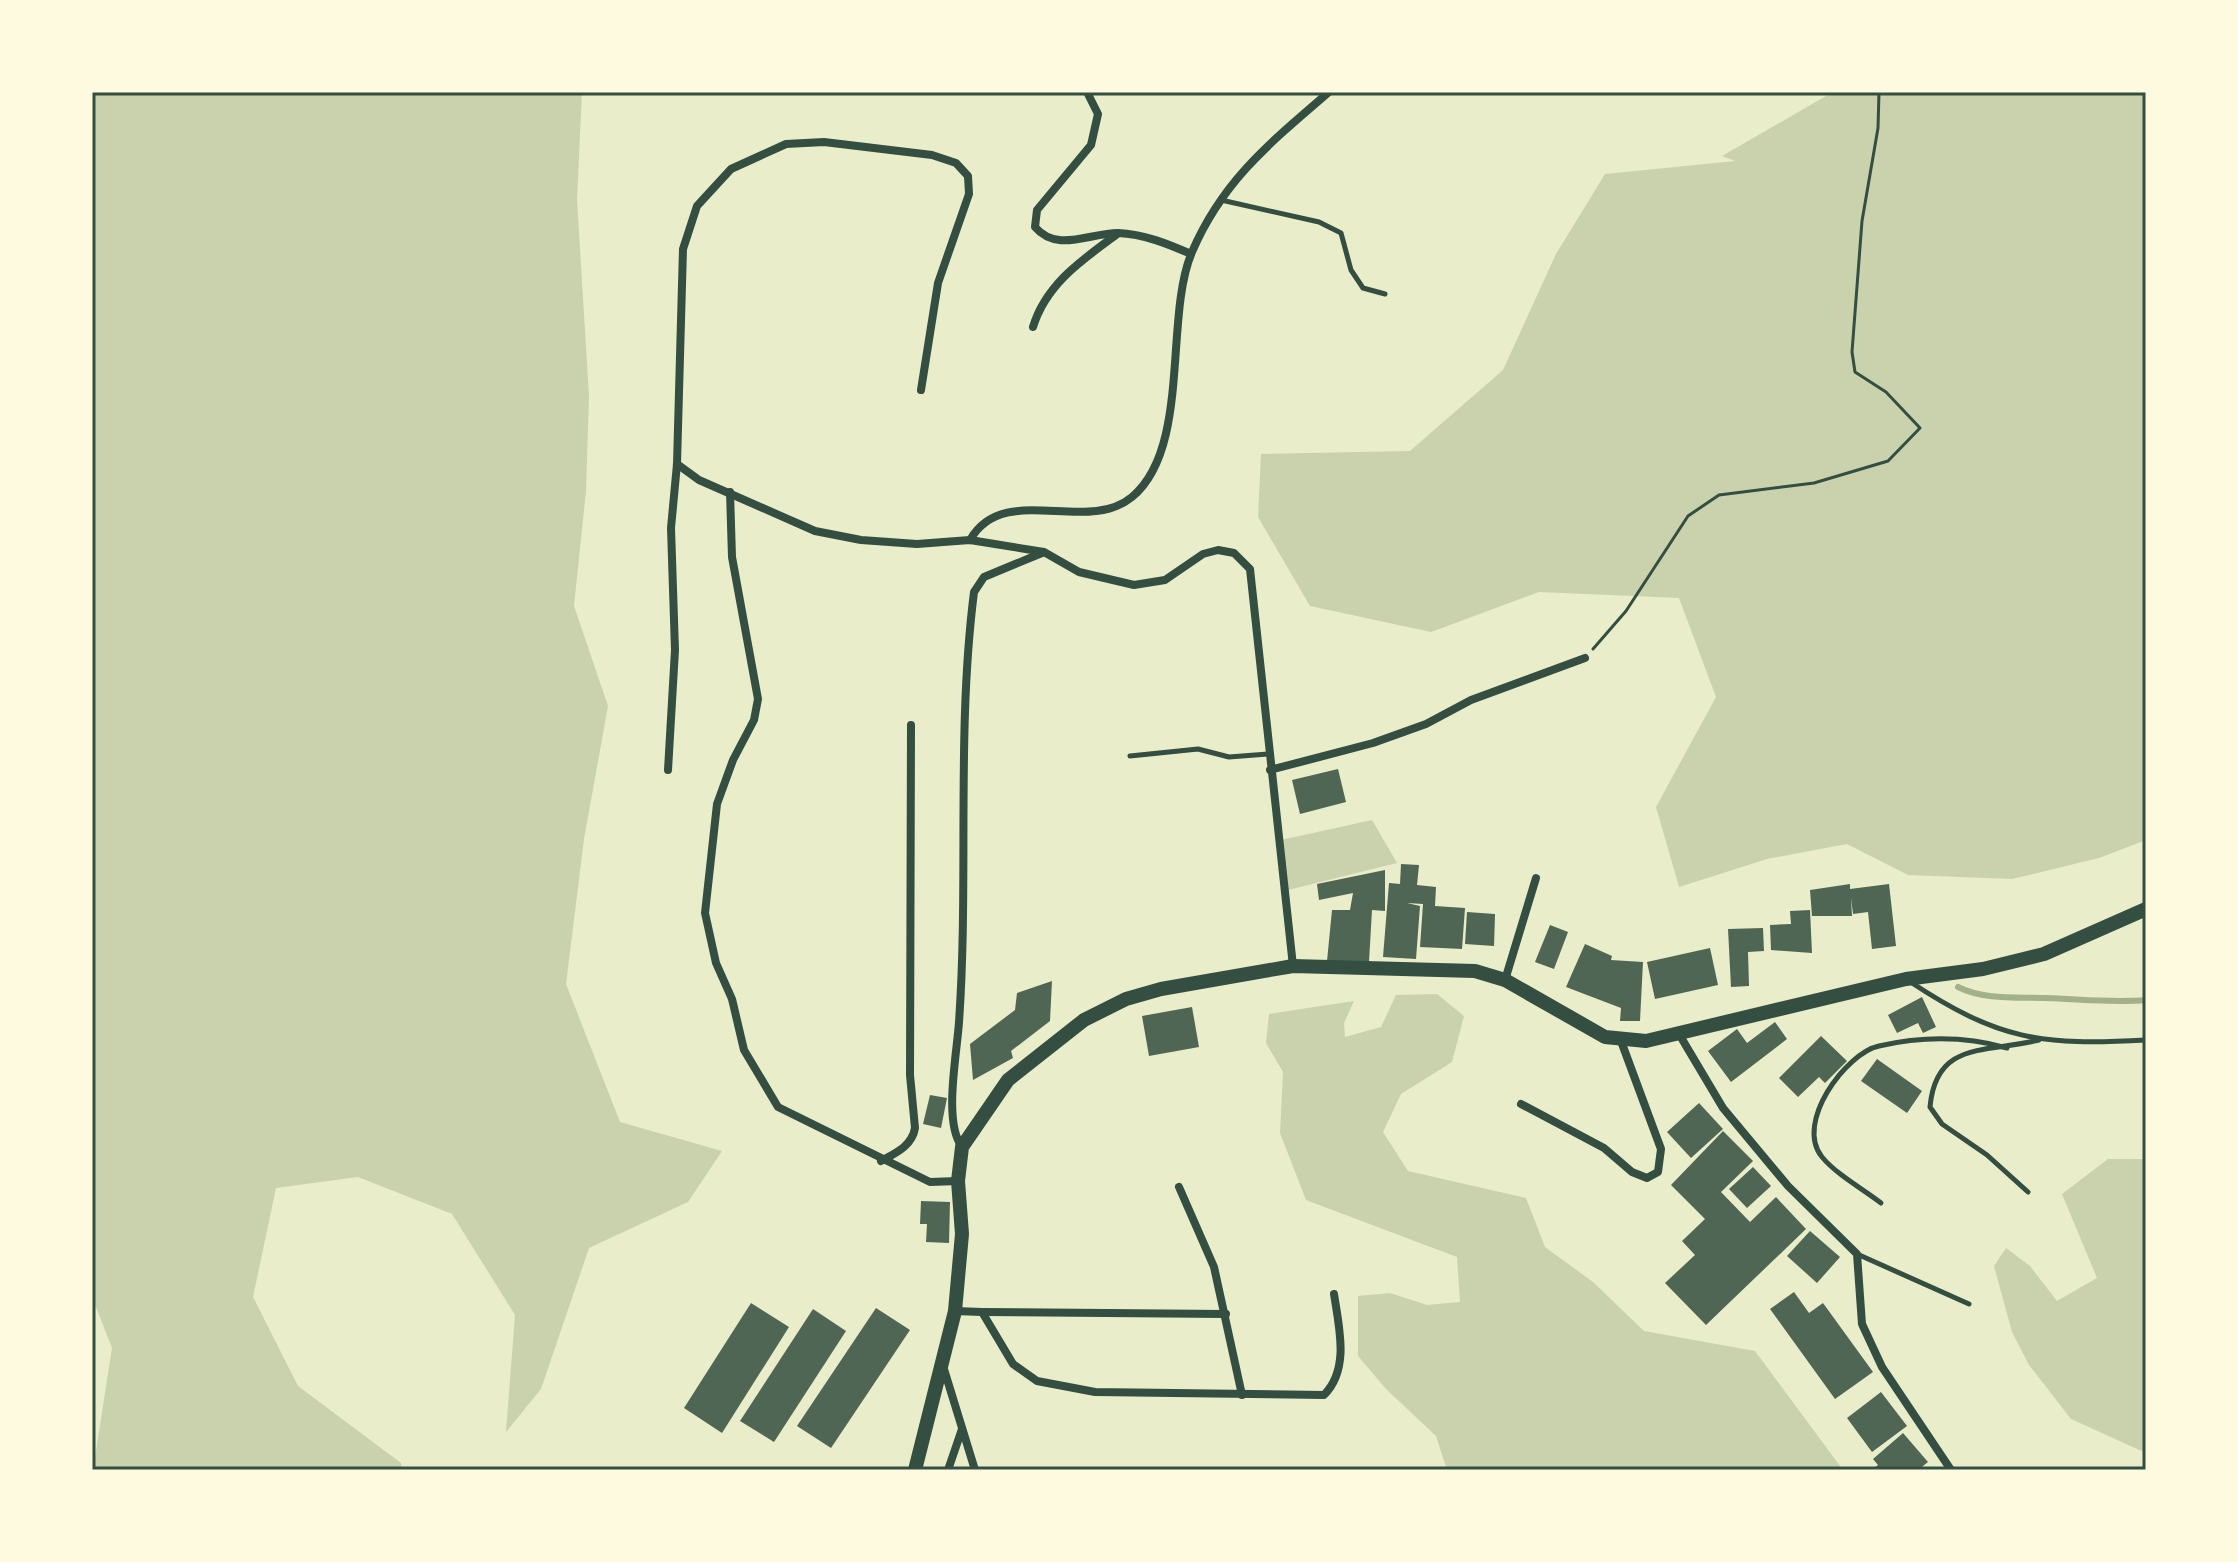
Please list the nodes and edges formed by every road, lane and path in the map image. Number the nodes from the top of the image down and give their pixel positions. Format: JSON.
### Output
{"nodes":[{"id":1,"x":1087,"y":92,"type":"edge"},
{"id":2,"x":1329,"y":92,"type":"edge"},
{"id":3,"x":1879,"y":92,"type":"edge"},
{"id":4,"x":1220,"y":200,"type":"junction"},
{"id":5,"x":1118,"y":233,"type":"junction"},
{"id":6,"x":1191,"y":254,"type":"junction"},
{"id":7,"x":1385,"y":294,"type":"dead end"},
{"id":8,"x":1033,"y":327,"type":"dead end"},
{"id":9,"x":921,"y":390,"type":"dead end"},
{"id":10,"x":677,"y":464,"type":"junction"},
{"id":11,"x":730,"y":492,"type":"junction"},
{"id":12,"x":970,"y":540,"type":"junction"},
{"id":13,"x":1044,"y":552,"type":"junction"},
{"id":14,"x":1585,"y":658,"type":"joint"},
{"id":15,"x":911,"y":725,"type":"dead end"},
{"id":16,"x":1268,"y":754,"type":"junction"},
{"id":17,"x":1130,"y":756,"type":"dead end"},
{"id":18,"x":668,"y":770,"type":"dead end"},
{"id":19,"x":1270,"y":770,"type":"junction"},
{"id":20,"x":1536,"y":878,"type":"dead end"},
{"id":21,"x":2146,"y":909,"type":"edge"},
{"id":22,"x":1293,"y":966,"type":"junction"},
{"id":23,"x":1906,"y":979,"type":"junction"},
{"id":24,"x":1505,"y":980,"type":"junction"},
{"id":25,"x":1679,"y":1034,"type":"junction"},
{"id":26,"x":2039,"y":1040,"type":"junction"},
{"id":27,"x":2146,"y":1040,"type":"edge"},
{"id":28,"x":1621,"y":1041,"type":"junction"},
{"id":29,"x":2007,"y":1048,"type":"junction"},
{"id":30,"x":1521,"y":1104,"type":"dead end"},
{"id":31,"x":962,"y":1147,"type":"junction"},
{"id":32,"x":881,"y":1161,"type":"junction"},
{"id":33,"x":958,"y":1181,"type":"junction"},
{"id":34,"x":1179,"y":1187,"type":"dead end"},
{"id":35,"x":2028,"y":1192,"type":"dead end"},
{"id":36,"x":1881,"y":1203,"type":"dead end"},
{"id":37,"x":1857,"y":1254,"type":"junction"},
{"id":38,"x":1334,"y":1294,"type":"dead end"},
{"id":39,"x":1969,"y":1304,"type":"dead end"},
{"id":40,"x":955,"y":1311,"type":"junction"},
{"id":41,"x":982,"y":1312,"type":"junction"},
{"id":42,"x":1226,"y":1314,"type":"junction"},
{"id":43,"x":943,"y":1365,"type":"junction"},
{"id":44,"x":1242,"y":1395,"type":"junction"},
{"id":45,"x":963,"y":1427,"type":"junction"},
{"id":46,"x":915,"y":1470,"type":"edge"},
{"id":47,"x":948,"y":1470,"type":"edge"},
{"id":48,"x":975,"y":1470,"type":"edge"},
{"id":49,"x":1951,"y":1470,"type":"edge"}],
"edges":[{"from":1,"to":5,"type":"street"},
{"from":2,"to":4,"type":"street"},
{"from":3,"to":14,"type":"path"},
{"from":4,"to":6,"type":"street"},
{"from":4,"to":7,"type":"lane"},
{"from":5,"to":6,"type":"street"},
{"from":5,"to":8,"type":"street"},
{"from":6,"to":12,"type":"street"},
{"from":9,"to":10,"type":"street"},
{"from":10,"to":11,"type":"street"},
{"from":10,"to":18,"type":"street"},
{"from":11,"to":12,"type":"street"},
{"from":11,"to":32,"type":"street"},
{"from":12,"to":13,"type":"street"},
{"from":13,"to":16,"type":"street"},
{"from":13,"to":31,"type":"street"},
{"from":14,"to":19,"type":"street"},
{"from":15,"to":32,"type":"street"},
{"from":16,"to":17,"type":"lane"},
{"from":16,"to":19,"type":"street"},
{"from":19,"to":22,"type":"street"},
{"from":20,"to":24,"type":"street"},
{"from":21,"to":23,"type":"street"},
{"from":22,"to":24,"type":"street"},
{"from":22,"to":31,"type":"street"},
{"from":23,"to":25,"type":"street"},
{"from":23,"to":26,"type":"lane"},
{"from":24,"to":28,"type":"street"},
{"from":25,"to":28,"type":"street"},
{"from":25,"to":37,"type":"street"},
{"from":26,"to":27,"type":"lane"},
{"from":26,"to":29,"type":"lane"},
{"from":28,"to":30,"type":"street"},
{"from":29,"to":35,"type":"lane"},
{"from":29,"to":36,"type":"lane"},
{"from":31,"to":33,"type":"street"},
{"from":32,"to":33,"type":"street"},
{"from":33,"to":40,"type":"street"},
{"from":34,"to":42,"type":"street"},
{"from":37,"to":39,"type":"lane"},
{"from":37,"to":49,"type":"street"},
{"from":38,"to":44,"type":"street"},
{"from":40,"to":41,"type":"street"},
{"from":40,"to":43,"type":"street"},
{"from":41,"to":42,"type":"street"},
{"from":41,"to":44,"type":"street"},
{"from":42,"to":44,"type":"street"},
{"from":43,"to":45,"type":"street"},
{"from":43,"to":46,"type":"street"},
{"from":45,"to":47,"type":"street"},
{"from":45,"to":48,"type":"street"}]}
